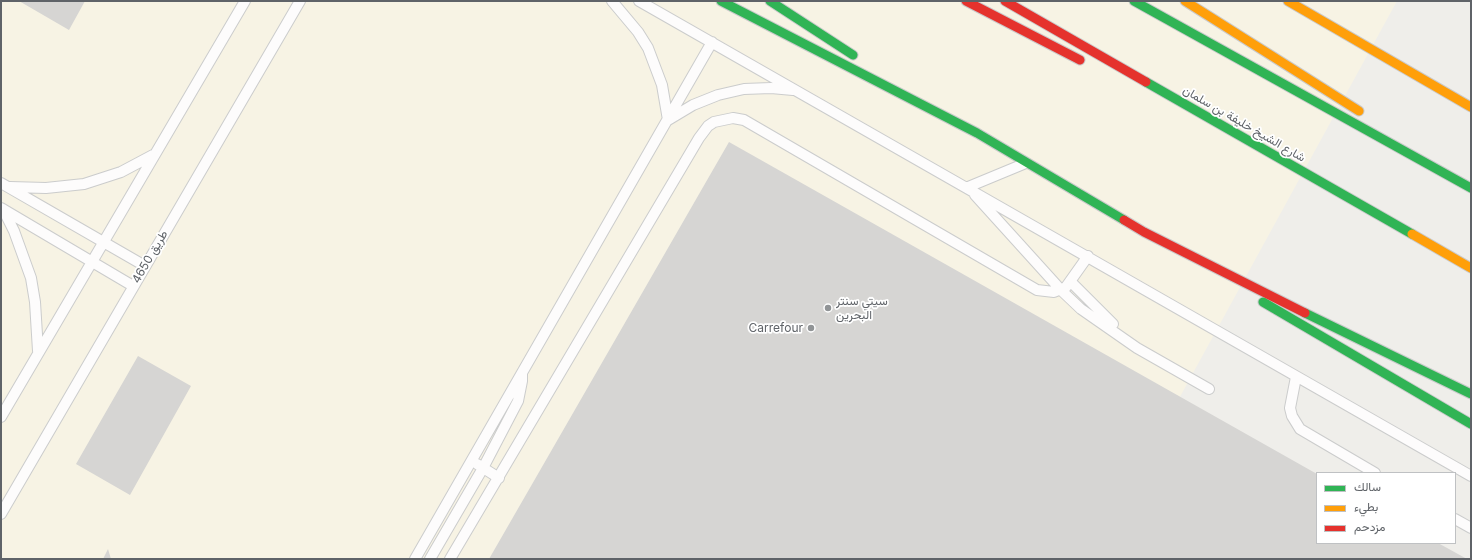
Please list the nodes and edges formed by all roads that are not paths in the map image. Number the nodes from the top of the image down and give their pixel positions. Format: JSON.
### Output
{"nodes":[{"id":1,"x":245,"y":1,"type":"edge"},
{"id":2,"x":300,"y":1,"type":"edge"},
{"id":3,"x":612,"y":1,"type":"edge"},
{"id":4,"x":639,"y":1,"type":"edge"},
{"id":5,"x":721,"y":1,"type":"edge"},
{"id":6,"x":770,"y":1,"type":"edge"},
{"id":7,"x":966,"y":1,"type":"edge"},
{"id":8,"x":1004,"y":1,"type":"edge"},
{"id":9,"x":1134,"y":1,"type":"edge"},
{"id":10,"x":1185,"y":1,"type":"edge"},
{"id":11,"x":1288,"y":1,"type":"edge"},
{"id":12,"x":712,"y":42,"type":"junction"},
{"id":13,"x":859,"y":58,"type":"dead end"},
{"id":14,"x":1086,"y":63,"type":"dead end"},
{"id":15,"x":885,"y":75,"type":"dead end"},
{"id":16,"x":798,"y":91,"type":"junction"},
{"id":17,"x":1471,"y":107,"type":"edge"},
{"id":18,"x":1178,"y":111,"type":"dead end"},
{"id":19,"x":1366,"y":115,"type":"dead end"},
{"id":20,"x":668,"y":120,"type":"junction"},
{"id":21,"x":977,"y":133,"type":"junction"},
{"id":22,"x":1405,"y":140,"type":"dead end"},
{"id":23,"x":155,"y":154,"type":"junction"},
{"id":24,"x":1026,"y":163,"type":"junction"},
{"id":25,"x":1471,"y":183,"type":"edge"},
{"id":26,"x":4,"y":185,"type":"edge"},
{"id":27,"x":968,"y":187,"type":"junction"},
{"id":28,"x":1471,"y":188,"type":"edge"},
{"id":29,"x":2,"y":209,"type":"edge"},
{"id":30,"x":1404,"y":229,"type":"junction"},
{"id":31,"x":1144,"y":232,"type":"junction"},
{"id":32,"x":104,"y":241,"type":"junction"},
{"id":33,"x":1088,"y":256,"type":"junction"},
{"id":34,"x":92,"y":262,"type":"junction"},
{"id":35,"x":145,"y":266,"type":"junction"},
{"id":36,"x":1471,"y":268,"type":"edge"},
{"id":37,"x":1070,"y":282,"type":"junction"},
{"id":38,"x":133,"y":286,"type":"junction"},
{"id":39,"x":1060,"y":290,"type":"junction"},
{"id":40,"x":1137,"y":348,"type":"junction"},
{"id":41,"x":38,"y":351,"type":"junction"},
{"id":42,"x":522,"y":371,"type":"junction"},
{"id":43,"x":1296,"y":377,"type":"junction"},
{"id":44,"x":1209,"y":389,"type":"dead end"},
{"id":45,"x":1471,"y":394,"type":"edge"},
{"id":46,"x":1,"y":417,"type":"edge"},
{"id":47,"x":1471,"y":424,"type":"edge"},
{"id":48,"x":472,"y":461,"type":"junction"},
{"id":49,"x":483,"y":468,"type":"junction"},
{"id":50,"x":1373,"y":472,"type":"edge"},
{"id":51,"x":1471,"y":476,"type":"edge"},
{"id":52,"x":499,"y":478,"type":"junction"},
{"id":53,"x":1,"y":514,"type":"edge"},
{"id":54,"x":1456,"y":520,"type":"edge"},
{"id":55,"x":1471,"y":528,"type":"edge"},
{"id":56,"x":415,"y":559,"type":"edge"},
{"id":57,"x":430,"y":559,"type":"edge"},
{"id":58,"x":450,"y":559,"type":"edge"}],
"edges":[{"from":1,"to":23,"type":"lane"},
{"from":2,"to":35,"type":"lane","name":"طريق 4650"},
{"from":3,"to":20,"type":"lane"},
{"from":4,"to":12,"type":"lane"},
{"from":5,"to":21,"type":"main road"},
{"from":6,"to":13,"type":"main road"},
{"from":7,"to":14,"type":"main road"},
{"from":8,"to":30,"type":"main road","name":"شارع الشيخ خليفة بن سلمان"},
{"from":9,"to":28,"type":"main road"},
{"from":10,"to":19,"type":"main road"},
{"from":11,"to":17,"type":"main road"},
{"from":12,"to":16,"type":"lane"},
{"from":12,"to":20,"type":"lane"},
{"from":15,"to":21,"type":"main road"},
{"from":16,"to":20,"type":"lane"},
{"from":16,"to":27,"type":"lane"},
{"from":18,"to":30,"type":"main road"},
{"from":20,"to":42,"type":"lane"},
{"from":21,"to":24,"type":"main road"},
{"from":22,"to":25,"type":"main road"},
{"from":23,"to":26,"type":"lane"},
{"from":23,"to":32,"type":"lane"},
{"from":24,"to":27,"type":"lane"},
{"from":24,"to":31,"type":"main road"},
{"from":26,"to":32,"type":"lane"},
{"from":27,"to":33,"type":"lane"},
{"from":27,"to":39,"type":"lane"},
{"from":29,"to":34,"type":"lane"},
{"from":29,"to":41,"type":"lane"},
{"from":30,"to":36,"type":"main road","name":"شارع الشيخ خليفة بن سلمان"},
{"from":31,"to":45,"type":"main road"},
{"from":31,"to":47,"type":"main road"},
{"from":32,"to":34,"type":"lane"},
{"from":32,"to":35,"type":"lane"},
{"from":33,"to":37,"type":"lane"},
{"from":33,"to":43,"type":"lane"},
{"from":34,"to":38,"type":"lane"},
{"from":34,"to":41,"type":"lane"},
{"from":35,"to":38,"type":"lane","name":"طريق 4650"},
{"from":37,"to":39,"type":"lane"},
{"from":37,"to":40,"type":"lane"},
{"from":38,"to":53,"type":"lane","name":"طريق 4650"},
{"from":39,"to":40,"type":"lane"},
{"from":39,"to":52,"type":"lane"},
{"from":40,"to":44,"type":"lane"},
{"from":41,"to":46,"type":"lane"},
{"from":42,"to":48,"type":"lane"},
{"from":42,"to":49,"type":"lane"},
{"from":43,"to":50,"type":"lane"},
{"from":43,"to":51,"type":"lane"},
{"from":48,"to":49,"type":"lane"},
{"from":48,"to":56,"type":"lane"},
{"from":49,"to":52,"type":"lane"},
{"from":49,"to":57,"type":"lane"},
{"from":52,"to":58,"type":"lane"},
{"from":54,"to":55,"type":"lane"}]}
